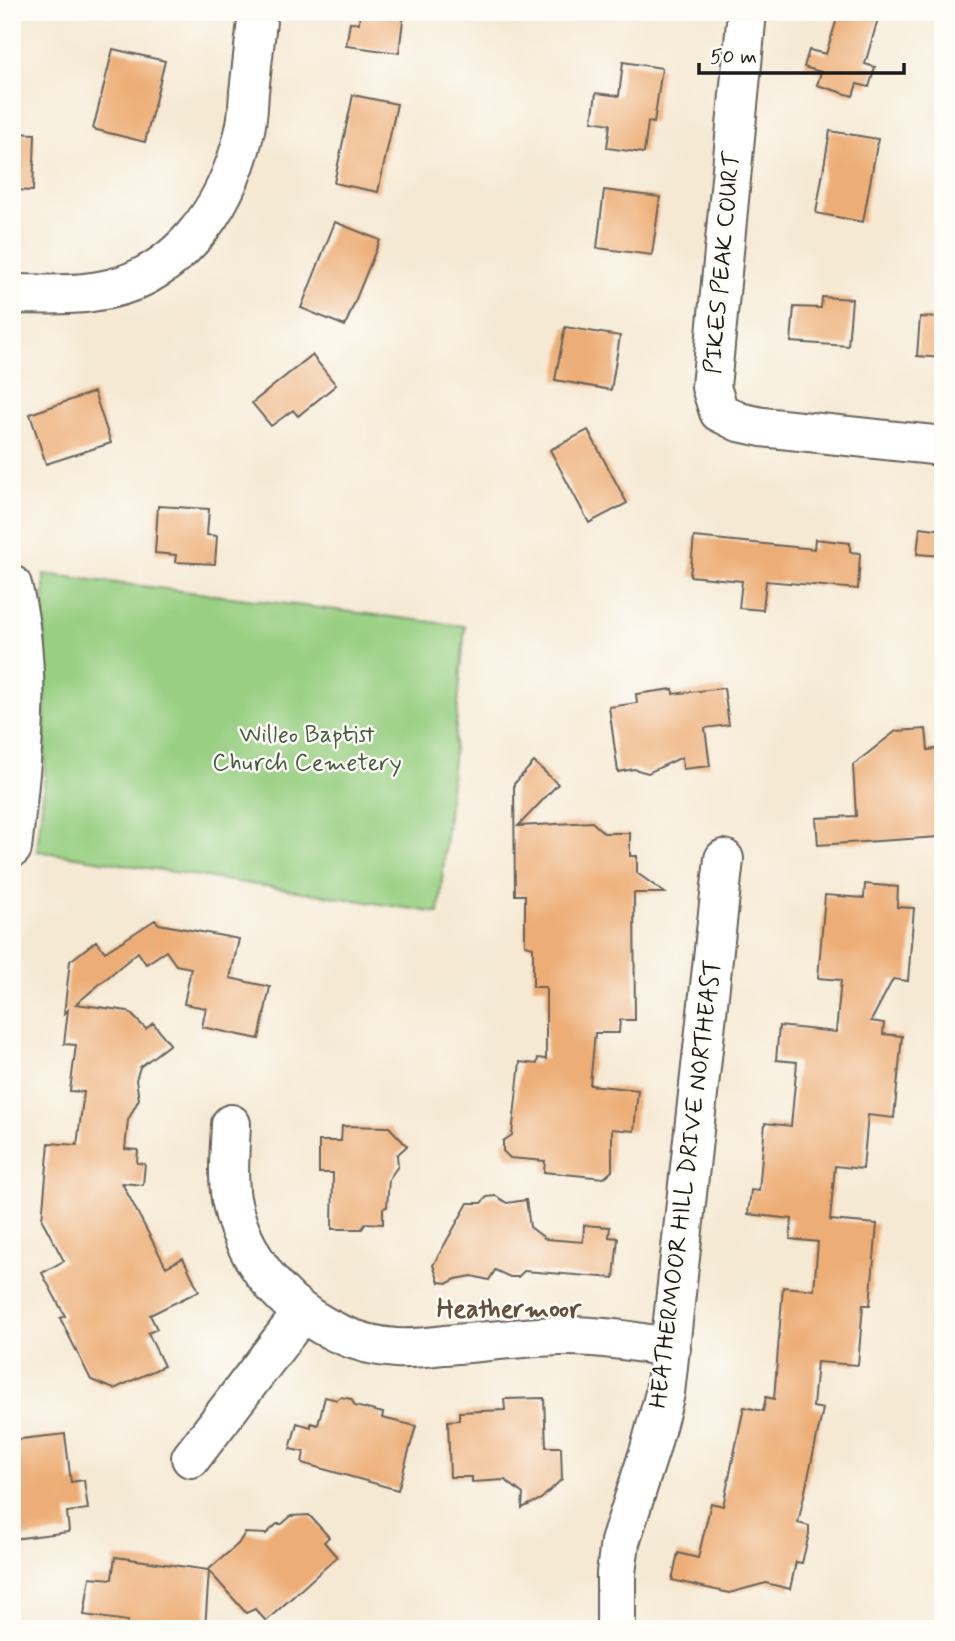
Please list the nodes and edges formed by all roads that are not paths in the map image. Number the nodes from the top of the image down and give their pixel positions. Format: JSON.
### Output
{"nodes":[{"id":1,"x":258,"y":12,"type":"edge"},
{"id":2,"x":747,"y":12,"type":"edge"},
{"id":3,"x":12,"y":294,"type":"edge"},
{"id":4,"x":943,"y":446,"type":"edge"},
{"id":5,"x":12,"y":585,"type":"edge"},
{"id":6,"x":12,"y":848,"type":"edge"},
{"id":7,"x":724,"y":859,"type":"dead end"},
{"id":8,"x":231,"y":1124,"type":"dead end"},
{"id":9,"x":302,"y":1312,"type":"junction"},
{"id":10,"x":671,"y":1348,"type":"junction"},
{"id":11,"x":191,"y":1458,"type":"dead end"},
{"id":12,"x":616,"y":1629,"type":"edge"}],
"edges":[{"from":1,"to":3,"type":"street"},
{"from":2,"to":4,"type":"street","name":"PIKES PEAK COURT"},
{"from":5,"to":6,"type":"street"},
{"from":7,"to":10,"type":"street","name":"HEATHERMOOR HILL DRIVE NORTHEAST"},
{"from":8,"to":9,"type":"street"},
{"from":9,"to":10,"type":"street"},
{"from":9,"to":11,"type":"street"},
{"from":10,"to":12,"type":"street","name":"HEATHERMOOR HILL DRIVE NORTHEAST"}]}
